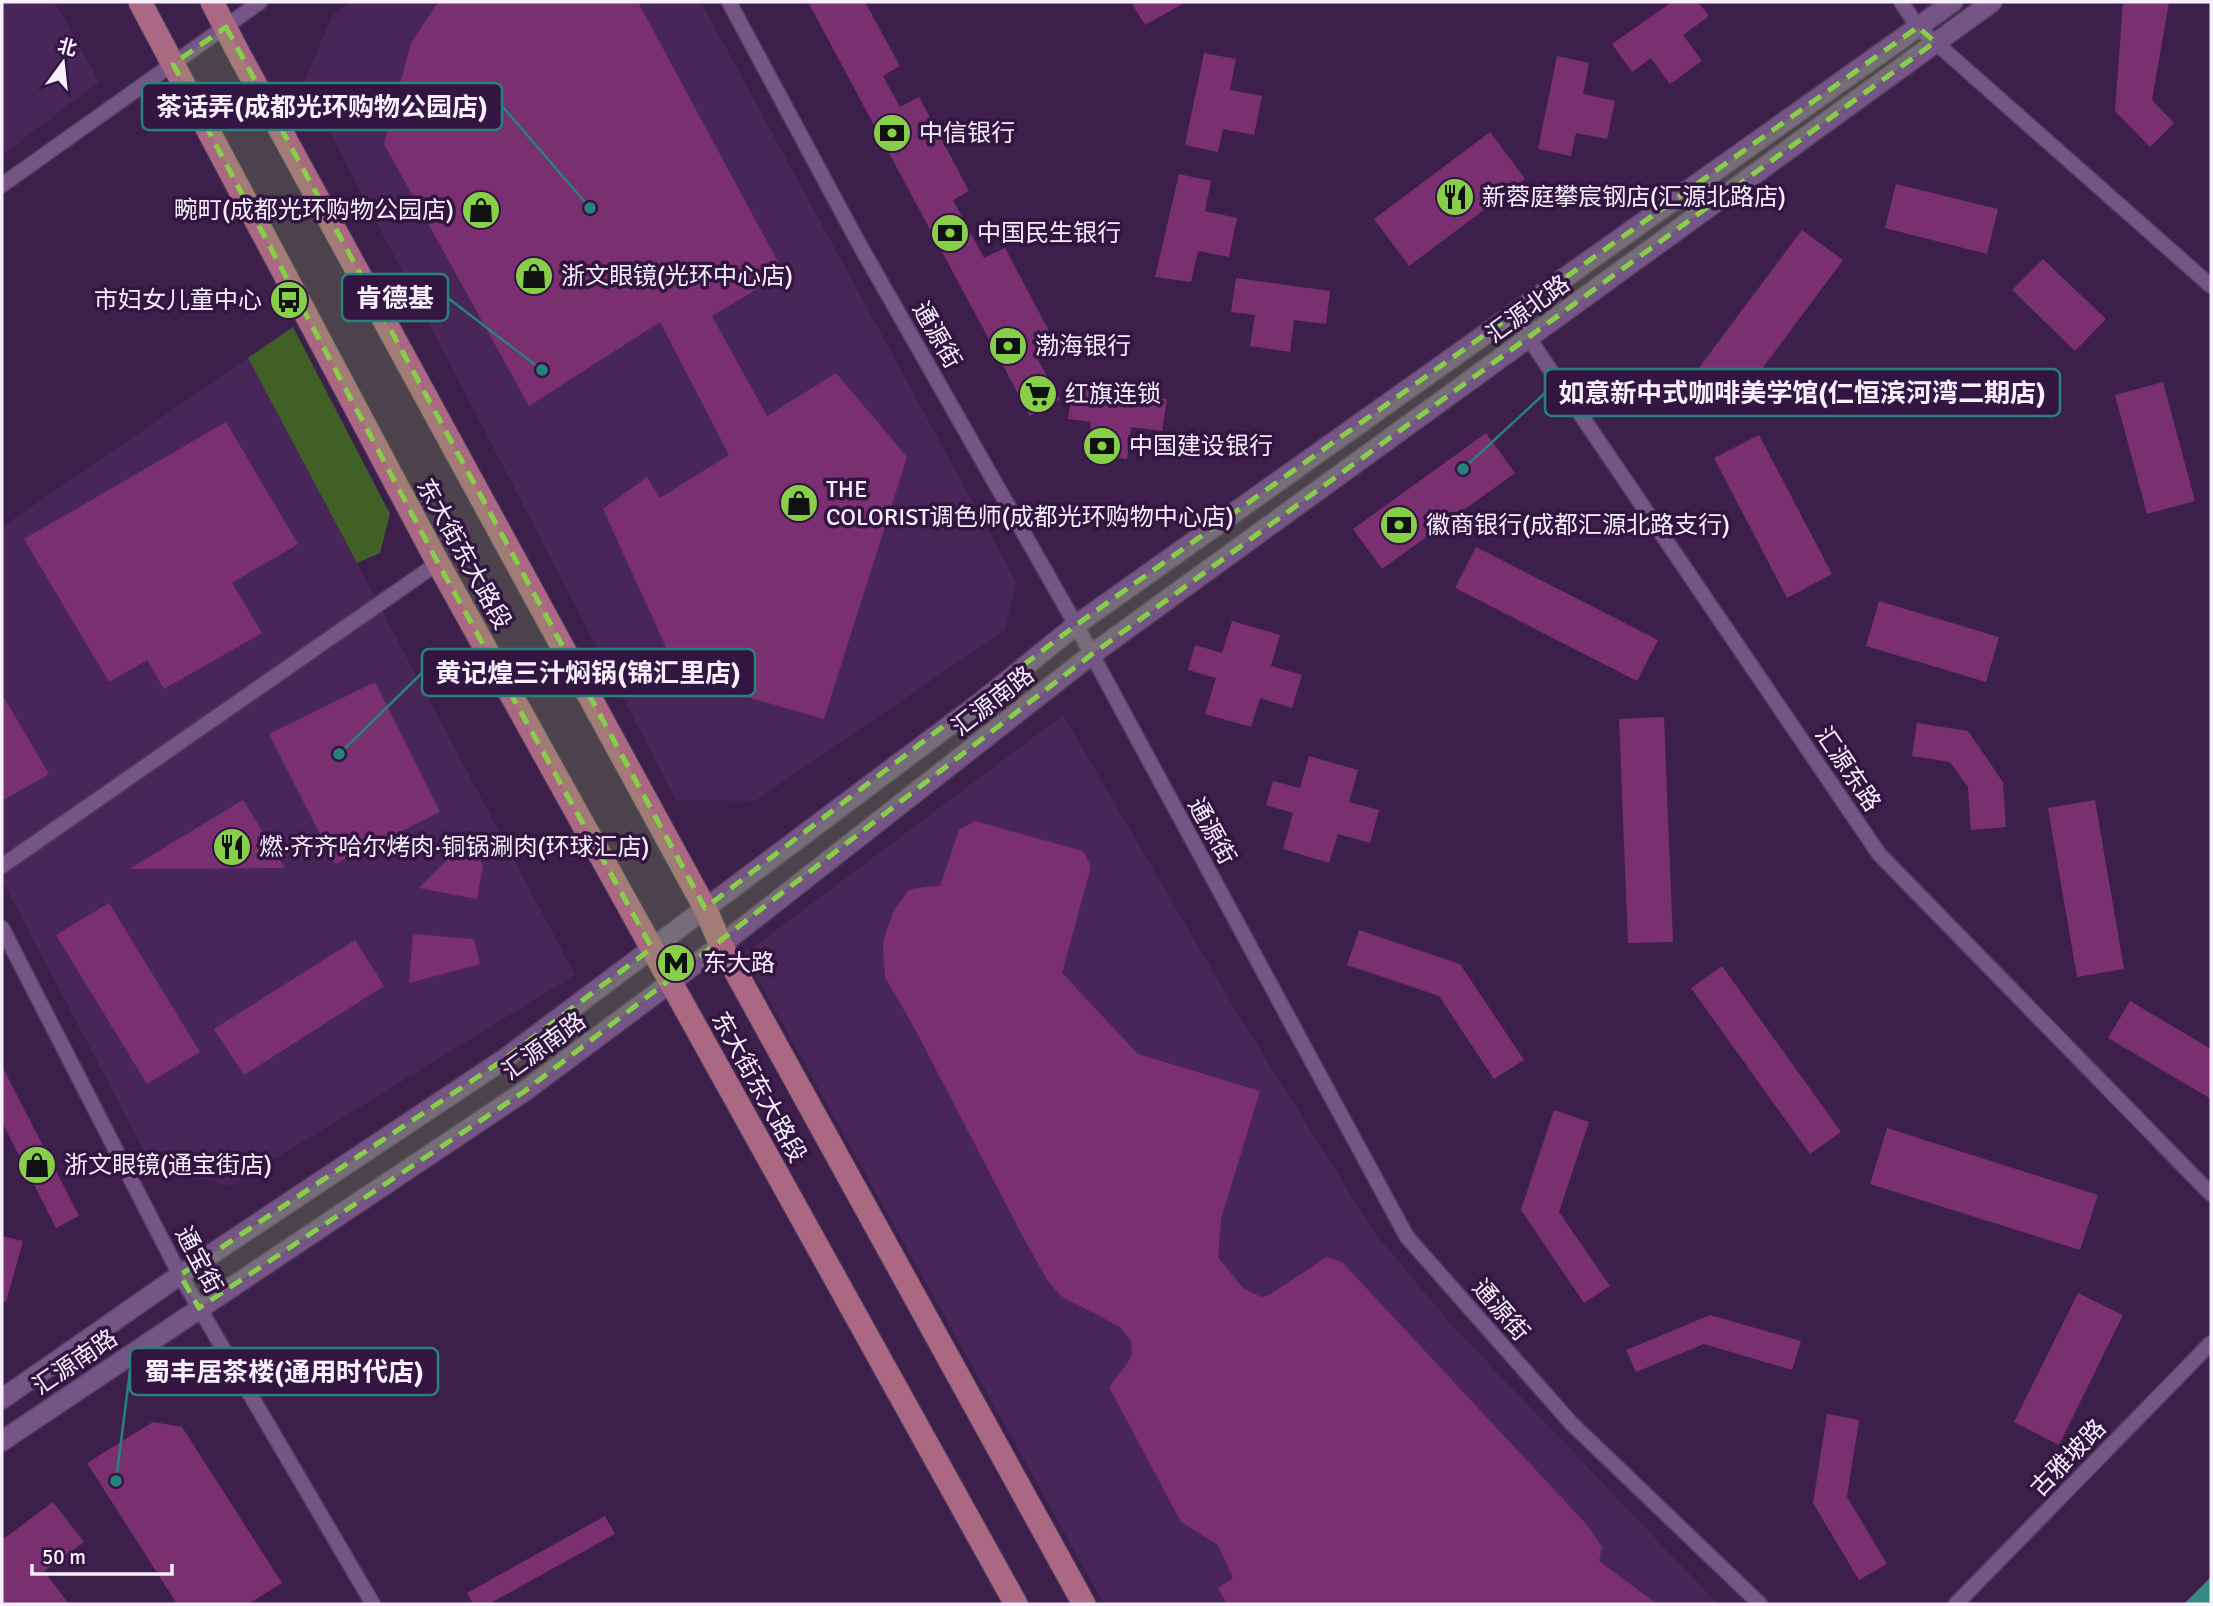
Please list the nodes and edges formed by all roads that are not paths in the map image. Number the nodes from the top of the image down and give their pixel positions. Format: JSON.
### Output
{"nodes":[{"id":1,"x":139,"y":2,"type":"edge"},
{"id":2,"x":212,"y":2,"type":"edge"},
{"id":3,"x":260,"y":2,"type":"edge"},
{"id":4,"x":729,"y":2,"type":"edge"},
{"id":5,"x":1901,"y":2,"type":"edge"},
{"id":6,"x":1953,"y":2,"type":"edge"},
{"id":7,"x":1992,"y":2,"type":"edge"},
{"id":8,"x":226,"y":27,"type":"junction"},
{"id":9,"x":1918,"y":27,"type":"junction"},
{"id":10,"x":1935,"y":42,"type":"junction"},
{"id":11,"x":173,"y":64,"type":"junction"},
{"id":12,"x":2,"y":185,"type":"edge"},
{"id":13,"x":2211,"y":286,"type":"edge"},
{"id":14,"x":1513,"y":315,"type":"junction"},
{"id":15,"x":1530,"y":338,"type":"junction"},
{"id":16,"x":438,"y":563,"type":"junction"},
{"id":17,"x":1076,"y":625,"type":"junction"},
{"id":18,"x":1091,"y":655,"type":"junction"},
{"id":19,"x":2,"y":866,"type":"edge"},
{"id":20,"x":705,"y":908,"type":"junction"},
{"id":21,"x":2,"y":928,"type":"edge"},
{"id":22,"x":721,"y":945,"type":"junction"},
{"id":23,"x":652,"y":948,"type":"junction"},
{"id":24,"x":671,"y":982,"type":"junction"},
{"id":25,"x":2211,"y":1194,"type":"edge"},
{"id":26,"x":180,"y":1275,"type":"junction"},
{"id":27,"x":199,"y":1308,"type":"junction"},
{"id":28,"x":2211,"y":1343,"type":"edge"},
{"id":29,"x":2,"y":1399,"type":"edge"},
{"id":30,"x":2,"y":1441,"type":"edge"},
{"id":31,"x":373,"y":1604,"type":"edge"},
{"id":32,"x":1016,"y":1604,"type":"edge"},
{"id":33,"x":1084,"y":1604,"type":"edge"},
{"id":34,"x":1760,"y":1604,"type":"edge"},
{"id":35,"x":1956,"y":1604,"type":"edge"}],
"edges":[{"from":1,"to":11,"type":"main road","name":"东大街东大路段"},
{"from":2,"to":8,"type":"main road","name":"东大街东大路段"},
{"from":3,"to":8,"type":"street"},
{"from":4,"to":17,"type":"street","name":"通源街"},
{"from":5,"to":9,"type":"street"},
{"from":6,"to":9,"type":"street","name":"汇源北路"},
{"from":7,"to":10,"type":"street","name":"汇源北路"},
{"from":8,"to":11,"type":"street"},
{"from":8,"to":20,"type":"main road","name":"东大街东大路段"},
{"from":9,"to":10,"type":"street"},
{"from":9,"to":14,"type":"street","name":"汇源北路"},
{"from":10,"to":13,"type":"street"},
{"from":10,"to":15,"type":"street","name":"汇源北路"},
{"from":11,"to":12,"type":"street"},
{"from":11,"to":16,"type":"main road","name":"东大街东大路段"},
{"from":14,"to":15,"type":"street","name":"汇源东路"},
{"from":14,"to":17,"type":"street","name":"汇源北路"},
{"from":15,"to":18,"type":"street","name":"汇源北路"},
{"from":15,"to":25,"type":"street","name":"汇源东路"},
{"from":16,"to":19,"type":"street"},
{"from":16,"to":23,"type":"main road","name":"东大街东大路段"},
{"from":17,"to":18,"type":"street","name":"通源街"},
{"from":17,"to":20,"type":"street","name":"汇源南路"},
{"from":18,"to":22,"type":"street","name":"汇源南路"},
{"from":18,"to":34,"type":"street","name":"通源街"},
{"from":20,"to":22,"type":"main road","name":"东大街东大路段"},
{"from":20,"to":23,"type":"street","name":"汇源南路"},
{"from":21,"to":26,"type":"street","name":"通宝街"},
{"from":22,"to":24,"type":"street","name":"汇源南路"},
{"from":22,"to":33,"type":"main road","name":"东大街东大路段"},
{"from":23,"to":24,"type":"main road","name":"东大街东大路段"},
{"from":23,"to":26,"type":"street","name":"汇源南路"},
{"from":24,"to":27,"type":"street","name":"汇源南路"},
{"from":24,"to":32,"type":"main road","name":"东大街东大路段"},
{"from":26,"to":27,"type":"street","name":"通宝街"},
{"from":26,"to":29,"type":"street","name":"汇源南路"},
{"from":27,"to":30,"type":"street","name":"汇源南路"},
{"from":27,"to":31,"type":"street","name":"通宝街"},
{"from":28,"to":35,"type":"street","name":"古雅坡路"}]}
